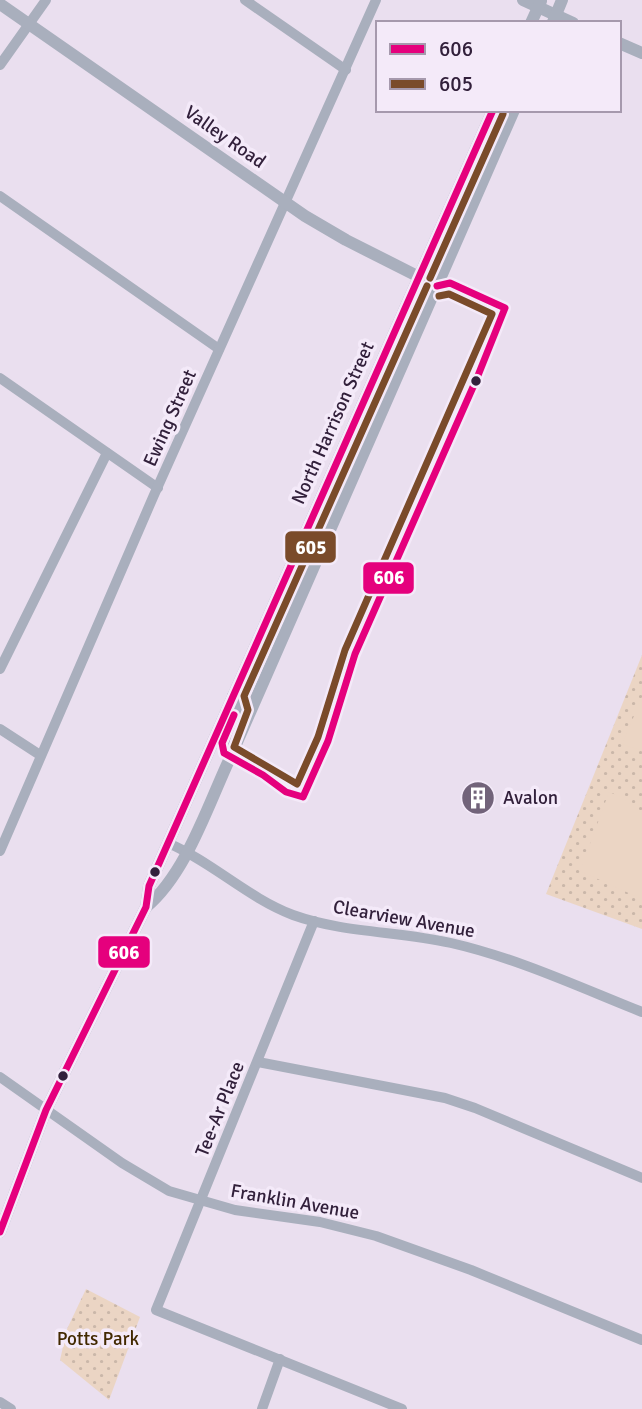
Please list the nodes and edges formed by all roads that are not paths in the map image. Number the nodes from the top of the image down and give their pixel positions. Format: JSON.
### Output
{"nodes":[{"id":1,"x":46,"y":0,"type":"edge"},
{"id":2,"x":245,"y":0,"type":"edge"},
{"id":3,"x":376,"y":0,"type":"edge"},
{"id":4,"x":523,"y":0,"type":"edge"},
{"id":5,"x":562,"y":0,"type":"edge"},
{"id":6,"x":540,"y":3,"type":"edge"},
{"id":7,"x":0,"y":4,"type":"edge"},
{"id":8,"x":555,"y":19,"type":"edge"},
{"id":9,"x":532,"y":21,"type":"edge"},
{"id":10,"x":29,"y":24,"type":"junction"},
{"id":11,"x":621,"y":44,"type":"edge"},
{"id":12,"x":642,"y":53,"type":"edge"},
{"id":13,"x":0,"y":65,"type":"edge"},
{"id":14,"x":346,"y":70,"type":"junction"},
{"id":15,"x":492,"y":112,"type":"edge"},
{"id":16,"x":513,"y":112,"type":"edge"},
{"id":17,"x":0,"y":196,"type":"edge"},
{"id":18,"x":285,"y":202,"type":"junction"},
{"id":19,"x":419,"y":278,"type":"junction"},
{"id":20,"x":436,"y":286,"type":"junction"},
{"id":21,"x":219,"y":349,"type":"junction"},
{"id":22,"x":0,"y":378,"type":"edge"},
{"id":23,"x":107,"y":453,"type":"junction"},
{"id":24,"x":158,"y":488,"type":"junction"},
{"id":25,"x":277,"y":649,"type":"junction"},
{"id":26,"x":247,"y":666,"type":"junction"},
{"id":27,"x":0,"y":669,"type":"edge"},
{"id":28,"x":233,"y":696,"type":"junction"},
{"id":29,"x":0,"y":729,"type":"edge"},
{"id":30,"x":40,"y":755,"type":"junction"},
{"id":31,"x":230,"y":758,"type":"junction"},
{"id":32,"x":188,"y":796,"type":"junction"},
{"id":33,"x":212,"y":796,"type":"junction"},
{"id":34,"x":169,"y":843,"type":"junction"},
{"id":35,"x":0,"y":851,"type":"edge"},
{"id":36,"x":187,"y":851,"type":"junction"},
{"id":37,"x":146,"y":907,"type":"junction"},
{"id":38,"x":314,"y":921,"type":"junction"},
{"id":39,"x":642,"y":1012,"type":"edge"},
{"id":40,"x":258,"y":1062,"type":"junction"},
{"id":41,"x":0,"y":1077,"type":"edge"},
{"id":42,"x":46,"y":1110,"type":"junction"},
{"id":43,"x":642,"y":1178,"type":"edge"},
{"id":44,"x":201,"y":1201,"type":"junction"},
{"id":45,"x":0,"y":1232,"type":"edge"},
{"id":46,"x":642,"y":1340,"type":"edge"},
{"id":47,"x":280,"y":1359,"type":"junction"},
{"id":48,"x":0,"y":1402,"type":"edge"},
{"id":49,"x":11,"y":1409,"type":"edge"},
{"id":50,"x":262,"y":1409,"type":"edge"},
{"id":51,"x":402,"y":1409,"type":"edge"}],
"edges":[{"from":1,"to":10,"type":"street"},
{"from":2,"to":14,"type":"street"},
{"from":3,"to":14,"type":"street","name":"Ewing Street"},
{"from":4,"to":6,"type":"street"},
{"from":5,"to":8,"type":"street"},
{"from":6,"to":8,"type":"street"},
{"from":6,"to":9,"type":"street"},
{"from":7,"to":10,"type":"street","name":"Valley Road"},
{"from":10,"to":13,"type":"street"},
{"from":10,"to":18,"type":"street","name":"Valley Road"},
{"from":11,"to":12,"type":"street"},
{"from":14,"to":18,"type":"street","name":"Ewing Street"},
{"from":15,"to":19,"type":"street","name":"North Harrison Street"},
{"from":16,"to":20,"type":"street","name":"North Harrison Street"},
{"from":17,"to":21,"type":"street"},
{"from":18,"to":19,"type":"street","name":"Valley Road"},
{"from":18,"to":21,"type":"street","name":"Ewing Street"},
{"from":19,"to":20,"type":"street","name":"Valley Road"},
{"from":19,"to":26,"type":"street","name":"North Harrison Street"},
{"from":20,"to":25,"type":"street","name":"North Harrison Street"},
{"from":21,"to":24,"type":"street","name":"Ewing Street"},
{"from":22,"to":23,"type":"street"},
{"from":23,"to":24,"type":"street"},
{"from":23,"to":27,"type":"street"},
{"from":24,"to":30,"type":"street","name":"Ewing Street"},
{"from":25,"to":26,"type":"street"},
{"from":25,"to":31,"type":"street","name":"North Harrison Street"},
{"from":26,"to":28,"type":"street","name":"North Harrison Street"},
{"from":28,"to":31,"type":"street"},
{"from":28,"to":32,"type":"street","name":"North Harrison Street"},
{"from":29,"to":30,"type":"street"},
{"from":30,"to":35,"type":"street","name":"Ewing Street"},
{"from":31,"to":33,"type":"street","name":"North Harrison Street"},
{"from":32,"to":33,"type":"street"},
{"from":32,"to":34,"type":"street","name":"North Harrison Street"},
{"from":33,"to":36,"type":"street","name":"North Harrison Street"},
{"from":34,"to":36,"type":"street","name":"Clearview Avenue"},
{"from":34,"to":37,"type":"street","name":"North Harrison Street"},
{"from":36,"to":37,"type":"street","name":"North Harrison Street"},
{"from":36,"to":38,"type":"street","name":"Clearview Avenue"},
{"from":37,"to":42,"type":"street","name":"North Harrison Street"},
{"from":38,"to":39,"type":"street","name":"Clearview Avenue"},
{"from":38,"to":40,"type":"street","name":"Tee-Ar Place"},
{"from":40,"to":43,"type":"street"},
{"from":40,"to":44,"type":"street","name":"Tee-Ar Place"},
{"from":41,"to":42,"type":"street","name":"Franklin Avenue"},
{"from":42,"to":44,"type":"street","name":"Franklin Avenue"},
{"from":42,"to":45,"type":"street","name":"North Harrison Street"},
{"from":44,"to":46,"type":"street","name":"Franklin Avenue"},
{"from":44,"to":47,"type":"street","name":"Tee-Ar Place"},
{"from":47,"to":50,"type":"street"},
{"from":47,"to":51,"type":"street"},
{"from":48,"to":49,"type":"street"}]}
